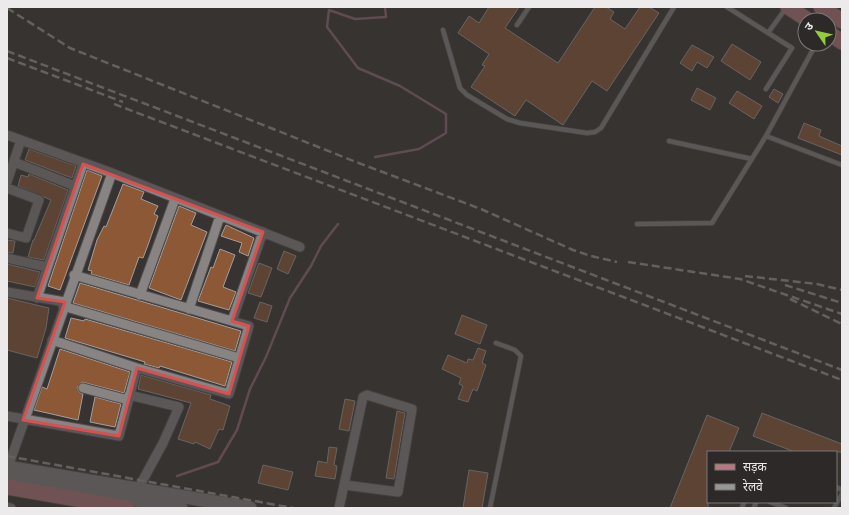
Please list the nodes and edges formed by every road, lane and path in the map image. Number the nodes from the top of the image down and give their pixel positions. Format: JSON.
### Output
{"nodes":[{"id":1,"x":529,"y":7,"type":"edge"},
{"id":2,"x":674,"y":7,"type":"edge"},
{"id":3,"x":727,"y":7,"type":"edge"},
{"id":4,"x":788,"y":7,"type":"edge"},
{"id":5,"x":821,"y":7,"type":"edge"},
{"id":6,"x":797,"y":13,"type":"edge"},
{"id":7,"x":841,"y":17,"type":"edge"},
{"id":8,"x":517,"y":25,"type":"dead end"},
{"id":9,"x":443,"y":30,"type":"dead end"},
{"id":10,"x":768,"y":33,"type":"junction"},
{"id":11,"x":812,"y":52,"type":"edge"},
{"id":12,"x":766,"y":89,"type":"dead end"},
{"id":13,"x":7,"y":135,"type":"edge"},
{"id":14,"x":766,"y":136,"type":"junction"},
{"id":15,"x":21,"y":140,"type":"junction"},
{"id":16,"x":669,"y":141,"type":"dead end"},
{"id":17,"x":752,"y":159,"type":"junction"},
{"id":18,"x":14,"y":162,"type":"junction"},
{"id":19,"x":83,"y":164,"type":"junction"},
{"id":20,"x":842,"y":165,"type":"edge"},
{"id":21,"x":112,"y":173,"type":"junction"},
{"id":22,"x":7,"y":182,"type":"edge"},
{"id":23,"x":75,"y":186,"type":"junction"},
{"id":24,"x":7,"y":188,"type":"edge"},
{"id":25,"x":175,"y":199,"type":"junction"},
{"id":26,"x":220,"y":216,"type":"junction"},
{"id":27,"x":637,"y":224,"type":"dead end"},
{"id":28,"x":263,"y":232,"type":"junction"},
{"id":29,"x":7,"y":233,"type":"edge"},
{"id":30,"x":300,"y":246,"type":"dead end"},
{"id":31,"x":7,"y":258,"type":"edge"},
{"id":32,"x":47,"y":267,"type":"junction"},
{"id":33,"x":74,"y":275,"type":"junction"},
{"id":34,"x":7,"y":292,"type":"edge"},
{"id":35,"x":140,"y":295,"type":"junction"},
{"id":36,"x":37,"y":298,"type":"junction"},
{"id":37,"x":64,"y":304,"type":"junction"},
{"id":38,"x":189,"y":309,"type":"junction"},
{"id":39,"x":232,"y":321,"type":"junction"},
{"id":40,"x":52,"y":340,"type":"junction"},
{"id":41,"x":496,"y":343,"type":"dead end"},
{"id":42,"x":240,"y":358,"type":"junction"},
{"id":43,"x":137,"y":368,"type":"junction"},
{"id":44,"x":83,"y":388,"type":"dead end"},
{"id":45,"x":129,"y":398,"type":"junction"},
{"id":46,"x":7,"y":416,"type":"edge"},
{"id":47,"x":23,"y":420,"type":"junction"},
{"id":48,"x":7,"y":470,"type":"edge"},
{"id":49,"x":345,"y":485,"type":"junction"},
{"id":50,"x":7,"y":487,"type":"edge"},
{"id":51,"x":138,"y":489,"type":"junction"},
{"id":52,"x":842,"y":494,"type":"edge"},
{"id":53,"x":7,"y":496,"type":"edge"},
{"id":54,"x":773,"y":503,"type":"edge"},
{"id":55,"x":837,"y":503,"type":"edge"},
{"id":56,"x":7,"y":507,"type":"edge"},
{"id":57,"x":11,"y":508,"type":"edge"},
{"id":58,"x":72,"y":508,"type":"edge"},
{"id":59,"x":127,"y":508,"type":"edge"},
{"id":60,"x":181,"y":508,"type":"edge"},
{"id":61,"x":250,"y":508,"type":"edge"},
{"id":62,"x":340,"y":508,"type":"edge"},
{"id":63,"x":490,"y":508,"type":"edge"},
{"id":64,"x":786,"y":508,"type":"edge"}],
"edges":[{"from":1,"to":8,"type":"lane"},
{"from":2,"to":9,"type":"lane"},
{"from":3,"to":10,"type":"lane"},
{"from":4,"to":6,"type":"main road"},
{"from":4,"to":10,"type":"lane"},
{"from":5,"to":7,"type":"main road"},
{"from":10,"to":12,"type":"lane"},
{"from":11,"to":14,"type":"lane"},
{"from":13,"to":15,"type":"street"},
{"from":14,"to":17,"type":"lane"},
{"from":14,"to":20,"type":"lane"},
{"from":15,"to":18,"type":"street"},
{"from":15,"to":19,"type":"street"},
{"from":16,"to":17,"type":"lane"},
{"from":17,"to":27,"type":"lane"},
{"from":18,"to":22,"type":"street"},
{"from":18,"to":23,"type":"street"},
{"from":19,"to":21,"type":"street"},
{"from":19,"to":23,"type":"street"},
{"from":21,"to":25,"type":"street"},
{"from":21,"to":33,"type":"street"},
{"from":23,"to":32,"type":"street"},
{"from":24,"to":29,"type":"street"},
{"from":25,"to":26,"type":"street"},
{"from":25,"to":35,"type":"street"},
{"from":26,"to":28,"type":"street"},
{"from":26,"to":38,"type":"street"},
{"from":28,"to":30,"type":"street"},
{"from":28,"to":39,"type":"street"},
{"from":31,"to":32,"type":"street"},
{"from":32,"to":36,"type":"street"},
{"from":33,"to":35,"type":"street"},
{"from":33,"to":37,"type":"street"},
{"from":34,"to":36,"type":"street"},
{"from":35,"to":38,"type":"street"},
{"from":36,"to":37,"type":"street"},
{"from":37,"to":40,"type":"street"},
{"from":37,"to":42,"type":"street"},
{"from":38,"to":39,"type":"street"},
{"from":39,"to":42,"type":"street"},
{"from":40,"to":43,"type":"street"},
{"from":40,"to":47,"type":"street"},
{"from":41,"to":63,"type":"lane"},
{"from":42,"to":43,"type":"street"},
{"from":43,"to":45,"type":"street"},
{"from":44,"to":45,"type":"street"},
{"from":45,"to":47,"type":"street"},
{"from":45,"to":51,"type":"street"},
{"from":46,"to":47,"type":"street"},
{"from":47,"to":48,"type":"street"},
{"from":48,"to":51,"type":"main road"},
{"from":48,"to":60,"type":"main road"},
{"from":49,"to":49,"type":"street"},
{"from":49,"to":62,"type":"street"},
{"from":50,"to":59,"type":"main road"},
{"from":51,"to":61,"type":"main road"},
{"from":52,"to":55,"type":"lane"},
{"from":53,"to":58,"type":"main road"},
{"from":54,"to":64,"type":"lane"},
{"from":56,"to":57,"type":"street"}]}
